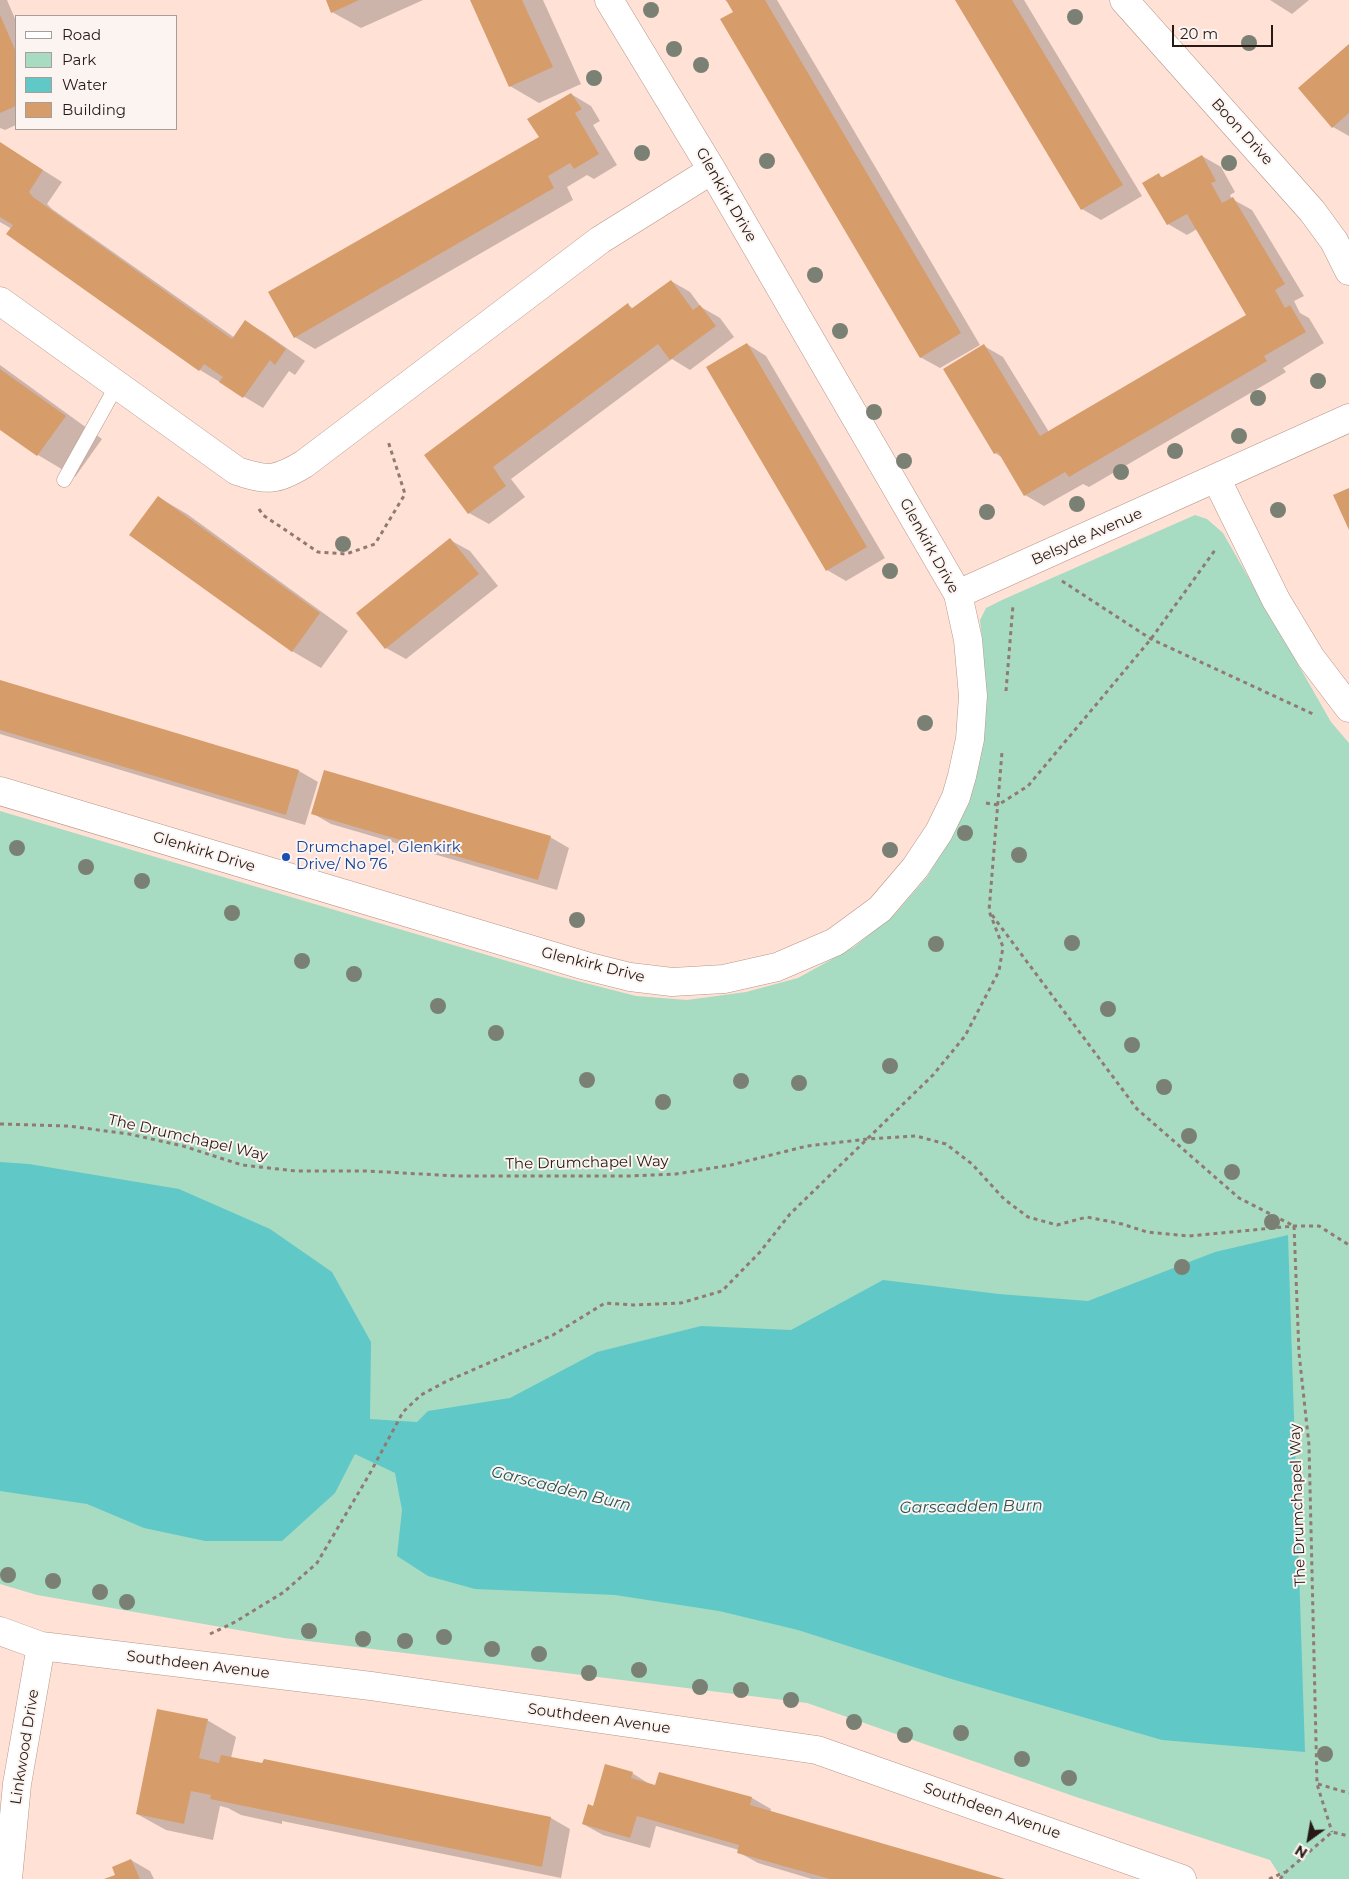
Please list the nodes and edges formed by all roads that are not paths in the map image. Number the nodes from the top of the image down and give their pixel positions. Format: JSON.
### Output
{"nodes":[{"id":1,"x":609,"y":0,"type":"edge"},
{"id":2,"x":1124,"y":0,"type":"edge"},
{"id":3,"x":712,"y":170,"type":"junction"},
{"id":4,"x":1349,"y":271,"type":"edge"},
{"id":5,"x":0,"y":300,"type":"edge"},
{"id":6,"x":117,"y":384,"type":"junction"},
{"id":7,"x":1349,"y":418,"type":"edge"},
{"id":8,"x":1216,"y":478,"type":"junction"},
{"id":9,"x":64,"y":480,"type":"dead end"},
{"id":10,"x":958,"y":594,"type":"junction"},
{"id":11,"x":1349,"y":708,"type":"edge"},
{"id":12,"x":0,"y":790,"type":"edge"},
{"id":13,"x":0,"y":1632,"type":"edge"},
{"id":14,"x":41,"y":1646,"type":"junction"},
{"id":15,"x":8,"y":1782,"type":"edge"},
{"id":16,"x":8,"y":1879,"type":"edge"},
{"id":17,"x":1182,"y":1879,"type":"edge"}],
"edges":[{"from":1,"to":3,"type":"street","name":"Glenkirk Drive"},
{"from":2,"to":4,"type":"street","name":"Boon Drive"},
{"from":3,"to":6,"type":"street"},
{"from":3,"to":10,"type":"street","name":"Glenkirk Drive"},
{"from":5,"to":6,"type":"street"},
{"from":6,"to":9,"type":"lane"},
{"from":7,"to":8,"type":"street","name":"Belsyde Avenue"},
{"from":8,"to":10,"type":"street","name":"Belsyde Avenue"},
{"from":8,"to":11,"type":"street"},
{"from":10,"to":12,"type":"street","name":"Glenkirk Drive"},
{"from":13,"to":14,"type":"street","name":"Southdeen Avenue"},
{"from":14,"to":15,"type":"street","name":"Linkwood Drive"},
{"from":14,"to":17,"type":"street","name":"Southdeen Avenue"},
{"from":15,"to":16,"type":"street","name":"Linkwood Drive"}]}
